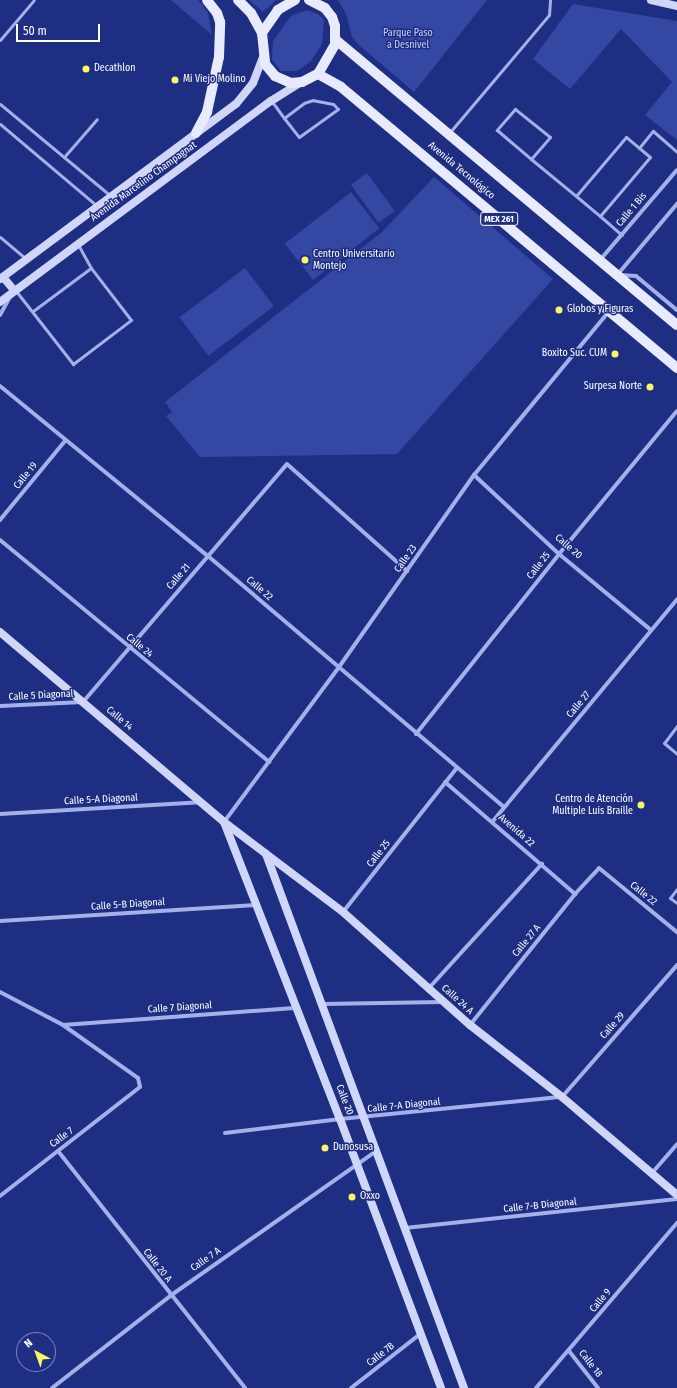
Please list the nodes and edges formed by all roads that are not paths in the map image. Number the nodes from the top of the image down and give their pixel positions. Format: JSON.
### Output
{"nodes":[{"id":1,"x":34,"y":0,"type":"edge"},
{"id":2,"x":207,"y":0,"type":"edge"},
{"id":3,"x":238,"y":0,"type":"edge"},
{"id":4,"x":295,"y":0,"type":"edge"},
{"id":5,"x":309,"y":0,"type":"edge"},
{"id":6,"x":550,"y":0,"type":"edge"},
{"id":7,"x":650,"y":0,"type":"edge"},
{"id":8,"x":676,"y":4,"type":"edge"},
{"id":9,"x":262,"y":33,"type":"junction"},
{"id":10,"x":0,"y":40,"type":"edge"},
{"id":11,"x":336,"y":40,"type":"junction"},
{"id":12,"x":263,"y":56,"type":"junction"},
{"id":13,"x":318,"y":74,"type":"junction"},
{"id":14,"x":302,"y":82,"type":"junction"},
{"id":15,"x":271,"y":101,"type":"junction"},
{"id":16,"x":0,"y":104,"type":"edge"},
{"id":17,"x":284,"y":118,"type":"junction"},
{"id":18,"x":97,"y":119,"type":"dead end"},
{"id":19,"x":0,"y":124,"type":"edge"},
{"id":20,"x":196,"y":133,"type":"junction"},
{"id":21,"x":449,"y":134,"type":"junction"},
{"id":22,"x":639,"y":148,"type":"junction"},
{"id":23,"x":677,"y":152,"type":"edge"},
{"id":24,"x":64,"y":157,"type":"junction"},
{"id":25,"x":531,"y":159,"type":"junction"},
{"id":26,"x":677,"y":170,"type":"edge"},
{"id":27,"x":111,"y":196,"type":"junction"},
{"id":28,"x":576,"y":196,"type":"junction"},
{"id":29,"x":677,"y":204,"type":"edge"},
{"id":30,"x":97,"y":206,"type":"junction"},
{"id":31,"x":600,"y":216,"type":"junction"},
{"id":32,"x":622,"y":235,"type":"junction"},
{"id":33,"x":0,"y":237,"type":"edge"},
{"id":34,"x":77,"y":243,"type":"junction"},
{"id":35,"x":27,"y":260,"type":"junction"},
{"id":36,"x":600,"y":260,"type":"junction"},
{"id":37,"x":91,"y":268,"type":"junction"},
{"id":38,"x":617,"y":274,"type":"junction"},
{"id":39,"x":1,"y":278,"type":"edge"},
{"id":40,"x":14,"y":290,"type":"junction"},
{"id":41,"x":0,"y":302,"type":"edge"},
{"id":42,"x":32,"y":310,"type":"junction"},
{"id":43,"x":677,"y":310,"type":"edge"},
{"id":44,"x":609,"y":311,"type":"junction"},
{"id":45,"x":0,"y":315,"type":"edge"},
{"id":46,"x":677,"y":325,"type":"edge"},
{"id":47,"x":677,"y":368,"type":"edge"},
{"id":48,"x":0,"y":386,"type":"edge"},
{"id":49,"x":677,"y":411,"type":"edge"},
{"id":50,"x":65,"y":441,"type":"junction"},
{"id":51,"x":474,"y":475,"type":"junction"},
{"id":52,"x":0,"y":520,"type":"edge"},
{"id":53,"x":0,"y":540,"type":"edge"},
{"id":54,"x":559,"y":554,"type":"junction"},
{"id":55,"x":208,"y":556,"type":"junction"},
{"id":56,"x":407,"y":571,"type":"junction"},
{"id":57,"x":677,"y":599,"type":"edge"},
{"id":58,"x":651,"y":630,"type":"junction"},
{"id":59,"x":0,"y":632,"type":"edge"},
{"id":60,"x":128,"y":648,"type":"junction"},
{"id":61,"x":339,"y":667,"type":"junction"},
{"id":62,"x":83,"y":702,"type":"junction"},
{"id":63,"x":0,"y":706,"type":"edge"},
{"id":64,"x":677,"y":726,"type":"edge"},
{"id":65,"x":416,"y":734,"type":"junction"},
{"id":66,"x":677,"y":754,"type":"edge"},
{"id":67,"x":269,"y":762,"type":"junction"},
{"id":68,"x":456,"y":769,"type":"junction"},
{"id":69,"x":446,"y":782,"type":"junction"},
{"id":70,"x":202,"y":802,"type":"junction"},
{"id":71,"x":504,"y":807,"type":"junction"},
{"id":72,"x":0,"y":814,"type":"edge"},
{"id":73,"x":224,"y":822,"type":"junction"},
{"id":74,"x":493,"y":822,"type":"junction"},
{"id":75,"x":266,"y":854,"type":"junction"},
{"id":76,"x":542,"y":864,"type":"junction"},
{"id":77,"x":599,"y":868,"type":"joint"},
{"id":78,"x":677,"y":889,"type":"edge"},
{"id":79,"x":575,"y":894,"type":"junction"},
{"id":80,"x":677,"y":903,"type":"edge"},
{"id":81,"x":257,"y":905,"type":"junction"},
{"id":82,"x":343,"y":912,"type":"junction"},
{"id":83,"x":0,"y":921,"type":"edge"},
{"id":84,"x":677,"y":932,"type":"edge"},
{"id":85,"x":677,"y":965,"type":"edge"},
{"id":86,"x":429,"y":988,"type":"junction"},
{"id":87,"x":0,"y":992,"type":"edge"},
{"id":88,"x":444,"y":1002,"type":"junction"},
{"id":89,"x":322,"y":1004,"type":"junction"},
{"id":90,"x":298,"y":1008,"type":"junction"},
{"id":91,"x":63,"y":1024,"type":"junction"},
{"id":92,"x":470,"y":1025,"type":"junction"},
{"id":93,"x":562,"y":1097,"type":"junction"},
{"id":94,"x":340,"y":1118,"type":"junction"},
{"id":95,"x":362,"y":1118,"type":"junction"},
{"id":96,"x":225,"y":1133,"type":"dead end"},
{"id":97,"x":677,"y":1144,"type":"edge"},
{"id":98,"x":58,"y":1151,"type":"junction"},
{"id":99,"x":375,"y":1152,"type":"junction"},
{"id":100,"x":356,"y":1164,"type":"junction"},
{"id":101,"x":652,"y":1173,"type":"junction"},
{"id":102,"x":677,"y":1195,"type":"edge"},
{"id":103,"x":0,"y":1196,"type":"edge"},
{"id":104,"x":677,"y":1199,"type":"edge"},
{"id":105,"x":677,"y":1223,"type":"edge"},
{"id":106,"x":405,"y":1228,"type":"junction"},
{"id":107,"x":170,"y":1296,"type":"junction"},
{"id":108,"x":420,"y":1334,"type":"junction"},
{"id":109,"x":569,"y":1351,"type":"junction"},
{"id":110,"x":52,"y":1388,"type":"edge"},
{"id":111,"x":245,"y":1388,"type":"edge"},
{"id":112,"x":351,"y":1388,"type":"edge"},
{"id":113,"x":441,"y":1388,"type":"edge"},
{"id":114,"x":464,"y":1388,"type":"edge"},
{"id":115,"x":536,"y":1388,"type":"edge"},
{"id":116,"x":598,"y":1388,"type":"edge"}],
"edges":[{"from":1,"to":10,"type":"lane"},
{"from":2,"to":20,"type":"main road"},
{"from":3,"to":9,"type":"main road"},
{"from":4,"to":9,"type":"main road"},
{"from":5,"to":11,"type":"main road"},
{"from":6,"to":21,"type":"lane"},
{"from":7,"to":8,"type":"street"},
{"from":9,"to":12,"type":"main road"},
{"from":11,"to":13,"type":"main road"},
{"from":11,"to":21,"type":"main road","name":"Avenida Tecnológico"},
{"from":12,"to":14,"type":"main road"},
{"from":12,"to":20,"type":"street","name":"Avenida Marcelino Champagnat"},
{"from":13,"to":14,"type":"main road"},
{"from":13,"to":44,"type":"main road","name":"Avenida Tecnológico","number":"MEX 261"},
{"from":14,"to":15,"type":"street","name":"Avenida Marcelino Champagnat"},
{"from":15,"to":17,"type":"lane"},
{"from":15,"to":34,"type":"street","name":"Avenida Marcelino Champagnat"},
{"from":16,"to":24,"type":"lane"},
{"from":17,"to":17,"type":"lane"},
{"from":18,"to":24,"type":"lane"},
{"from":19,"to":30,"type":"lane"},
{"from":20,"to":27,"type":"street","name":"Avenida Marcelino Champagnat"},
{"from":21,"to":36,"type":"main road","name":"Avenida Tecnológico"},
{"from":22,"to":23,"type":"lane"},
{"from":22,"to":28,"type":"lane"},
{"from":22,"to":31,"type":"lane"},
{"from":24,"to":27,"type":"lane"},
{"from":25,"to":25,"type":"lane"},
{"from":25,"to":28,"type":"lane"},
{"from":26,"to":32,"type":"street","name":"Calle 1 Bis"},
{"from":27,"to":30,"type":"street","name":"Avenida Marcelino Champagnat"},
{"from":28,"to":31,"type":"lane"},
{"from":29,"to":38,"type":"street"},
{"from":30,"to":35,"type":"street","name":"Avenida Marcelino Champagnat"},
{"from":31,"to":32,"type":"lane"},
{"from":32,"to":36,"type":"street","name":"Calle 1 Bis"},
{"from":33,"to":35,"type":"lane"},
{"from":34,"to":37,"type":"lane"},
{"from":34,"to":40,"type":"street","name":"Avenida Marcelino Champagnat"},
{"from":35,"to":39,"type":"street","name":"Avenida Marcelino Champagnat"},
{"from":36,"to":38,"type":"main road","name":"Avenida Tecnológico"},
{"from":37,"to":42,"type":"lane"},
{"from":37,"to":42,"type":"lane"},
{"from":38,"to":43,"type":"street"},
{"from":38,"to":46,"type":"main road","name":"Avenida Tecnológico"},
{"from":39,"to":40,"type":"street"},
{"from":40,"to":41,"type":"street","name":"Avenida Marcelino Champagnat"},
{"from":40,"to":42,"type":"lane"},
{"from":40,"to":45,"type":"street"},
{"from":44,"to":47,"type":"main road","name":"Avenida Tecnológico","number":"MEX 261"},
{"from":44,"to":51,"type":"street","name":"Calle 23"},
{"from":48,"to":50,"type":"street","name":"Calle 22"},
{"from":49,"to":54,"type":"street","name":"Calle 25"},
{"from":50,"to":52,"type":"street","name":"Calle 19"},
{"from":50,"to":55,"type":"street","name":"Calle 22"},
{"from":51,"to":54,"type":"street","name":"Calle 20"},
{"from":51,"to":56,"type":"street","name":"Calle 23"},
{"from":53,"to":60,"type":"street","name":"Calle 24"},
{"from":54,"to":58,"type":"street","name":"Calle 20"},
{"from":54,"to":65,"type":"street","name":"Calle 25"},
{"from":55,"to":56,"type":"street","name":"Calle 21"},
{"from":55,"to":60,"type":"street","name":"Calle 21"},
{"from":55,"to":61,"type":"street","name":"Calle 22"},
{"from":56,"to":61,"type":"street","name":"Calle 23"},
{"from":57,"to":58,"type":"street","name":"Calle 27"},
{"from":58,"to":71,"type":"street","name":"Calle 27"},
{"from":59,"to":62,"type":"street","name":"Calle 14"},
{"from":60,"to":62,"type":"street","name":"Calle 21"},
{"from":60,"to":67,"type":"street","name":"Calle 24"},
{"from":61,"to":65,"type":"street","name":"Calle 22"},
{"from":61,"to":67,"type":"street","name":"Calle 23"},
{"from":62,"to":63,"type":"street","name":"Calle 5 Diagonal"},
{"from":62,"to":70,"type":"street","name":"Calle 14"},
{"from":64,"to":66,"type":"lane"},
{"from":65,"to":68,"type":"street","name":"Calle 22"},
{"from":67,"to":73,"type":"street","name":"Calle 23"},
{"from":68,"to":69,"type":"street","name":"Calle 25"},
{"from":68,"to":71,"type":"street","name":"Calle 22"},
{"from":69,"to":74,"type":"street","name":"Avenida 22"},
{"from":69,"to":82,"type":"street","name":"Calle 25"},
{"from":70,"to":72,"type":"street","name":"Calle 5-A Diagonal"},
{"from":70,"to":73,"type":"street","name":"Calle 14"},
{"from":71,"to":74,"type":"street","name":"Calle 27"},
{"from":73,"to":75,"type":"street","name":"Calle 24 A"},
{"from":73,"to":81,"type":"street","name":"Calle 20"},
{"from":74,"to":76,"type":"street","name":"Avenida 22"},
{"from":75,"to":82,"type":"street","name":"Calle 24 A"},
{"from":75,"to":89,"type":"street","name":"Calle 20"},
{"from":76,"to":79,"type":"street","name":"Avenida 22"},
{"from":76,"to":86,"type":"street"},
{"from":77,"to":79,"type":"street","name":"Calle 27 A"},
{"from":77,"to":84,"type":"street","name":"Calle 22"},
{"from":78,"to":80,"type":"lane"},
{"from":79,"to":92,"type":"street","name":"Calle 27 A"},
{"from":81,"to":83,"type":"street","name":"Calle 5-B Diagonal"},
{"from":81,"to":90,"type":"street","name":"Calle 20"},
{"from":82,"to":86,"type":"street","name":"Calle 24 A"},
{"from":85,"to":93,"type":"street","name":"Calle 29"},
{"from":86,"to":88,"type":"street","name":"Calle 24 A"},
{"from":87,"to":91,"type":"street"},
{"from":88,"to":89,"type":"street"},
{"from":88,"to":92,"type":"street","name":"Calle 24 A"},
{"from":89,"to":95,"type":"street","name":"Calle 20"},
{"from":90,"to":91,"type":"street","name":"Calle 7 Diagonal"},
{"from":90,"to":94,"type":"street","name":"Calle 20"},
{"from":91,"to":98,"type":"street","name":"Calle 7"},
{"from":92,"to":93,"type":"street","name":"Calle 24 A"},
{"from":93,"to":95,"type":"street","name":"Calle 7-A Diagonal"},
{"from":93,"to":101,"type":"street","name":"Calle 24 A"},
{"from":94,"to":95,"type":"street","name":"Calle 7-A Diagonal"},
{"from":94,"to":96,"type":"street","name":"Calle 7-A Diagonal"},
{"from":94,"to":100,"type":"street","name":"Calle 20"},
{"from":95,"to":99,"type":"street","name":"Calle 20"},
{"from":97,"to":101,"type":"street"},
{"from":98,"to":103,"type":"street","name":"Calle 7"},
{"from":98,"to":107,"type":"street","name":"Calle 20 A"},
{"from":99,"to":100,"type":"street","name":"Calle 7 A"},
{"from":99,"to":106,"type":"street","name":"Calle 20"},
{"from":100,"to":107,"type":"street","name":"Calle 7 A"},
{"from":100,"to":108,"type":"street","name":"Calle 20"},
{"from":101,"to":102,"type":"street","name":"Calle 24 A"},
{"from":104,"to":106,"type":"street","name":"Calle 7-B Diagonal"},
{"from":105,"to":109,"type":"street","name":"Calle 9"},
{"from":106,"to":114,"type":"street","name":"Calle 20"},
{"from":107,"to":110,"type":"street","name":"Calle 7 A"},
{"from":107,"to":111,"type":"street","name":"Calle 20 A"},
{"from":108,"to":112,"type":"street","name":"Calle 7B"},
{"from":108,"to":113,"type":"street","name":"Calle 20"},
{"from":109,"to":115,"type":"street","name":"Calle 9"},
{"from":109,"to":116,"type":"street","name":"Calle 18"}]}
